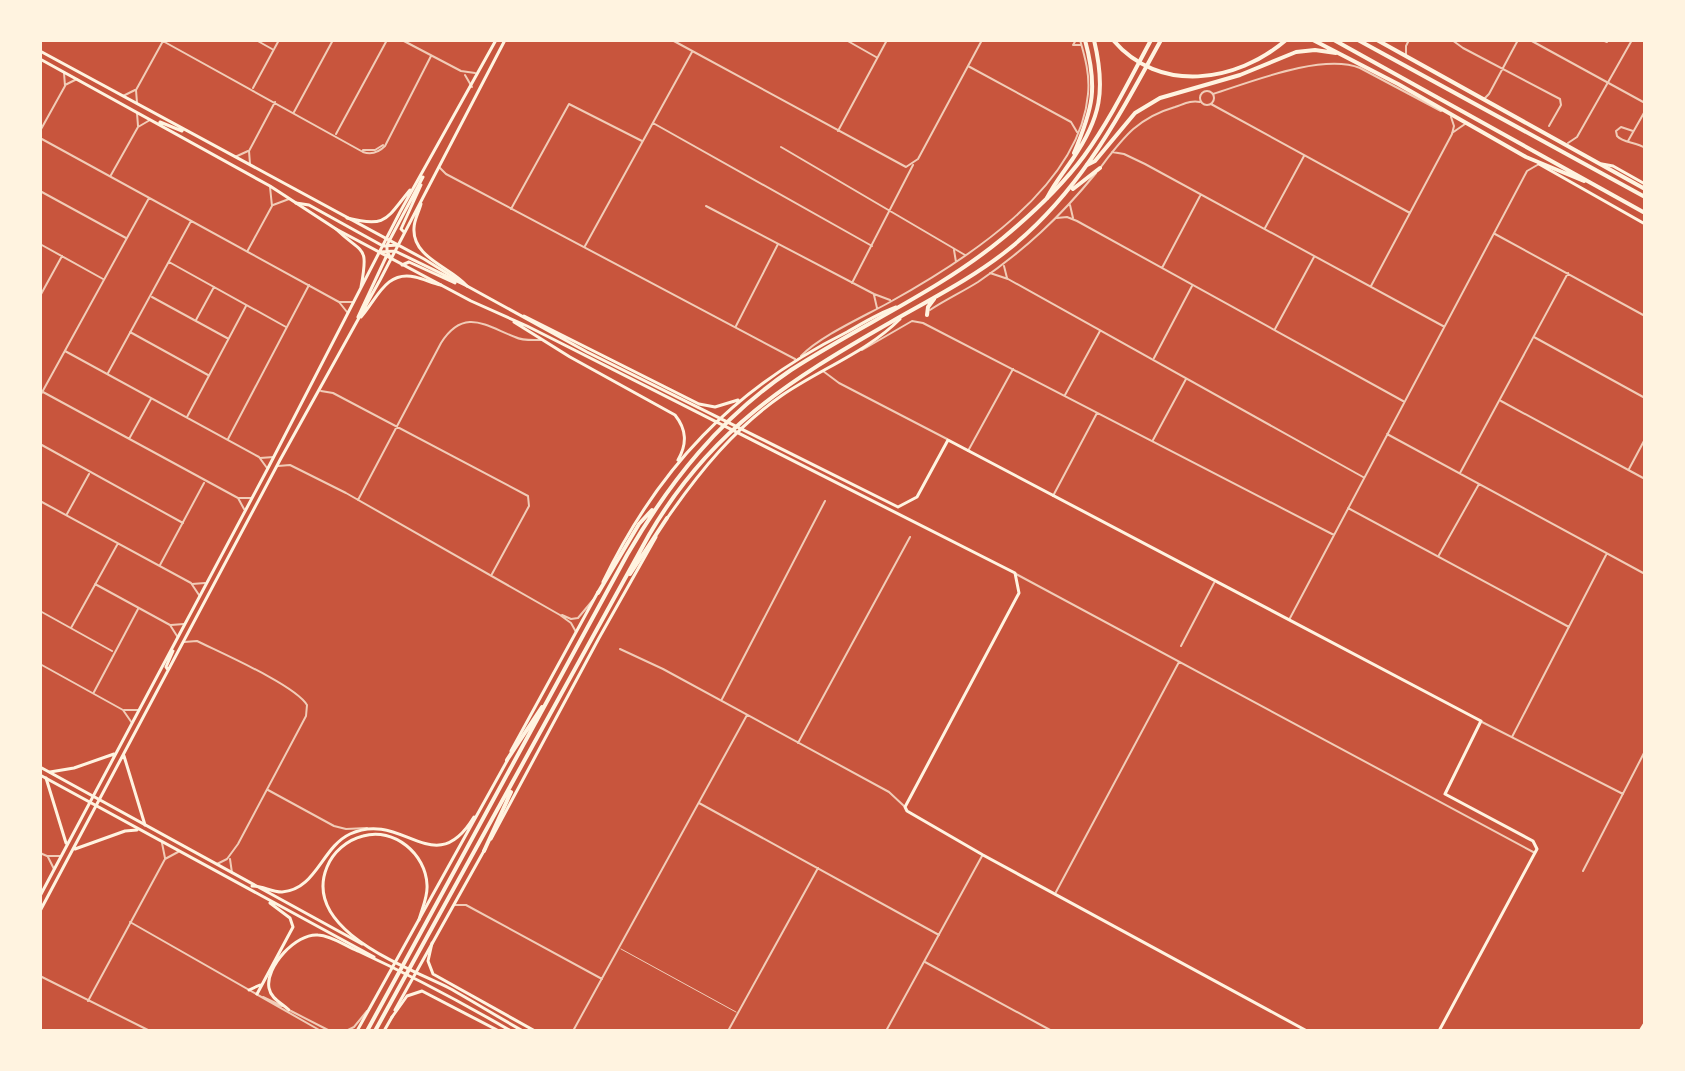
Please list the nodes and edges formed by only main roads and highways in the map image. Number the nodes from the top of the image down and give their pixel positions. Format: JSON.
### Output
{"nodes":[{"id":1,"x":505,"y":40,"type":"edge"},
{"id":2,"x":1094,"y":40,"type":"edge"},
{"id":3,"x":1113,"y":40,"type":"edge"},
{"id":4,"x":1151,"y":40,"type":"edge"},
{"id":5,"x":1161,"y":40,"type":"edge"},
{"id":6,"x":1286,"y":40,"type":"edge"},
{"id":7,"x":1313,"y":40,"type":"edge"},
{"id":8,"x":1334,"y":40,"type":"edge"},
{"id":9,"x":1358,"y":40,"type":"edge"},
{"id":10,"x":1377,"y":40,"type":"edge"},
{"id":11,"x":495,"y":41,"type":"edge"},
{"id":12,"x":1081,"y":41,"type":"edge"},
{"id":13,"x":40,"y":51,"type":"edge"},
{"id":14,"x":1343,"y":55,"type":"junction"},
{"id":15,"x":40,"y":59,"type":"edge"},
{"id":16,"x":154,"y":121,"type":"junction"},
{"id":17,"x":184,"y":130,"type":"junction"},
{"id":18,"x":1071,"y":161,"type":"junction"},
{"id":19,"x":1539,"y":164,"type":"junction"},
{"id":20,"x":1087,"y":165,"type":"junction"},
{"id":21,"x":1100,"y":168,"type":"road end"},
{"id":22,"x":423,"y":173,"type":"junction"},
{"id":23,"x":421,"y":182,"type":"junction"},
{"id":24,"x":415,"y":185,"type":"junction"},
{"id":25,"x":1593,"y":185,"type":"junction"},
{"id":26,"x":1645,"y":187,"type":"edge"},
{"id":27,"x":1070,"y":190,"type":"junction"},
{"id":28,"x":1645,"y":197,"type":"edge"},
{"id":29,"x":1047,"y":198,"type":"junction"},
{"id":30,"x":421,"y":199,"type":"junction"},
{"id":31,"x":296,"y":203,"type":"junction"},
{"id":32,"x":1645,"y":213,"type":"edge"},
{"id":33,"x":347,"y":218,"type":"junction"},
{"id":34,"x":1645,"y":224,"type":"edge"},
{"id":35,"x":336,"y":229,"type":"junction"},
{"id":36,"x":404,"y":232,"type":"junction"},
{"id":37,"x":398,"y":245,"type":"junction"},
{"id":38,"x":387,"y":247,"type":"junction"},
{"id":39,"x":395,"y":251,"type":"junction"},
{"id":40,"x":380,"y":252,"type":"junction"},
{"id":41,"x":391,"y":259,"type":"junction"},
{"id":42,"x":402,"y":265,"type":"junction"},
{"id":43,"x":459,"y":284,"type":"junction"},
{"id":44,"x":441,"y":285,"type":"junction"},
{"id":45,"x":467,"y":286,"type":"junction"},
{"id":46,"x":361,"y":291,"type":"junction"},
{"id":47,"x":936,"y":296,"type":"junction"},
{"id":48,"x":900,"y":306,"type":"junction"},
{"id":49,"x":515,"y":312,"type":"junction"},
{"id":50,"x":927,"y":315,"type":"road end"},
{"id":51,"x":902,"y":316,"type":"junction"},
{"id":52,"x":507,"y":318,"type":"junction"},
{"id":53,"x":358,"y":319,"type":"junction"},
{"id":54,"x":741,"y":399,"type":"junction"},
{"id":55,"x":671,"y":471,"type":"junction"},
{"id":56,"x":654,"y":509,"type":"junction"},
{"id":57,"x":667,"y":518,"type":"junction"},
{"id":58,"x":625,"y":578,"type":"junction"},
{"id":59,"x":598,"y":593,"type":"junction"},
{"id":60,"x":177,"y":641,"type":"junction"},
{"id":61,"x":168,"y":670,"type":"junction"},
{"id":62,"x":546,"y":702,"type":"junction"},
{"id":63,"x":117,"y":752,"type":"junction"},
{"id":64,"x":124,"y":755,"type":"junction"},
{"id":65,"x":507,"y":760,"type":"junction"},
{"id":66,"x":40,"y":767,"type":"edge"},
{"id":67,"x":50,"y":772,"type":"junction"},
{"id":68,"x":40,"y":775,"type":"edge"},
{"id":69,"x":46,"y":778,"type":"junction"},
{"id":70,"x":512,"y":784,"type":"junction"},
{"id":71,"x":97,"y":789,"type":"junction"},
{"id":72,"x":88,"y":793,"type":"junction"},
{"id":73,"x":104,"y":793,"type":"junction"},
{"id":74,"x":93,"y":796,"type":"junction"},
{"id":75,"x":83,"y":800,"type":"junction"},
{"id":76,"x":100,"y":800,"type":"junction"},
{"id":77,"x":89,"y":803,"type":"junction"},
{"id":78,"x":106,"y":804,"type":"junction"},
{"id":79,"x":96,"y":807,"type":"junction"},
{"id":80,"x":86,"y":809,"type":"junction"},
{"id":81,"x":102,"y":811,"type":"junction"},
{"id":82,"x":480,"y":811,"type":"junction"},
{"id":83,"x":92,"y":814,"type":"junction"},
{"id":84,"x":145,"y":825,"type":"junction"},
{"id":85,"x":137,"y":830,"type":"junction"},
{"id":86,"x":66,"y":847,"type":"junction"},
{"id":87,"x":72,"y":851,"type":"junction"},
{"id":88,"x":484,"y":851,"type":"junction"},
{"id":89,"x":252,"y":886,"type":"junction"},
{"id":90,"x":40,"y":896,"type":"edge"},
{"id":91,"x":268,"y":900,"type":"junction"},
{"id":92,"x":40,"y":911,"type":"edge"},
{"id":93,"x":419,"y":920,"type":"junction"},
{"id":94,"x":344,"y":937,"type":"junction"},
{"id":95,"x":432,"y":943,"type":"junction"},
{"id":96,"x":263,"y":983,"type":"junction"},
{"id":97,"x":249,"y":990,"type":"road end"},
{"id":98,"x":260,"y":996,"type":"road end"},
{"id":99,"x":289,"y":1010,"type":"road end"},
{"id":100,"x":392,"y":1017,"type":"junction"},
{"id":101,"x":1645,"y":1023,"type":"edge"},
{"id":102,"x":357,"y":1031,"type":"edge"},
{"id":103,"x":367,"y":1031,"type":"edge"},
{"id":104,"x":375,"y":1031,"type":"edge"},
{"id":105,"x":384,"y":1031,"type":"edge"},
{"id":106,"x":499,"y":1031,"type":"edge"},
{"id":107,"x":511,"y":1031,"type":"edge"},
{"id":108,"x":523,"y":1031,"type":"edge"},
{"id":109,"x":535,"y":1031,"type":"edge"},
{"id":110,"x":1307,"y":1031,"type":"edge"},
{"id":111,"x":1439,"y":1031,"type":"edge"},
{"id":112,"x":1640,"y":1031,"type":"edge"}],
"edges":[{"from":1,"to":30,"type":"main road"},
{"from":2,"to":18,"type":"highway"},
{"from":3,"to":6,"type":"highway"},
{"from":4,"to":29,"type":"highway"},
{"from":5,"to":20,"type":"highway"},
{"from":7,"to":14,"type":"highway"},
{"from":8,"to":25,"type":"highway"},
{"from":9,"to":28,"type":"highway"},
{"from":10,"to":26,"type":"highway"},
{"from":11,"to":22,"type":"main road"},
{"from":12,"to":18,"type":"highway"},
{"from":13,"to":17,"type":"main road"},
{"from":14,"to":19,"type":"highway"},
{"from":14,"to":20,"type":"highway"},
{"from":15,"to":16,"type":"main road"},
{"from":16,"to":17,"type":"main road"},
{"from":16,"to":31,"type":"main road"},
{"from":17,"to":33,"type":"main road"},
{"from":18,"to":29,"type":"highway"},
{"from":19,"to":25,"type":"highway"},
{"from":19,"to":34,"type":"main road"},
{"from":20,"to":27,"type":"highway"},
{"from":21,"to":27,"type":"highway"},
{"from":22,"to":23,"type":"main road"},
{"from":22,"to":24,"type":"main road"},
{"from":23,"to":36,"type":"main road"},
{"from":23,"to":38,"type":"main road"},
{"from":24,"to":33,"type":"main road"},
{"from":24,"to":38,"type":"main road"},
{"from":25,"to":32,"type":"highway"},
{"from":27,"to":47,"type":"highway"},
{"from":29,"to":48,"type":"highway"},
{"from":30,"to":36,"type":"main road"},
{"from":30,"to":45,"type":"main road"},
{"from":31,"to":35,"type":"main road"},
{"from":31,"to":38,"type":"main road"},
{"from":33,"to":38,"type":"main road"},
{"from":35,"to":40,"type":"main road"},
{"from":35,"to":46,"type":"main road"},
{"from":36,"to":37,"type":"main road"},
{"from":37,"to":38,"type":"main road"},
{"from":37,"to":39,"type":"main road"},
{"from":37,"to":45,"type":"main road"},
{"from":38,"to":39,"type":"main road"},
{"from":38,"to":40,"type":"main road"},
{"from":38,"to":41,"type":"main road"},
{"from":38,"to":53,"type":"main road"},
{"from":39,"to":41,"type":"main road"},
{"from":39,"to":43,"type":"main road"},
{"from":40,"to":46,"type":"main road"},
{"from":41,"to":42,"type":"main road"},
{"from":41,"to":53,"type":"main road"},
{"from":42,"to":43,"type":"main road"},
{"from":42,"to":44,"type":"main road"},
{"from":43,"to":45,"type":"main road"},
{"from":44,"to":52,"type":"main road"},
{"from":44,"to":53,"type":"main road"},
{"from":45,"to":49,"type":"main road"},
{"from":46,"to":60,"type":"main road"},
{"from":47,"to":50,"type":"highway"},
{"from":47,"to":51,"type":"highway"},
{"from":48,"to":54,"type":"main road"},
{"from":48,"to":56,"type":"highway"},
{"from":49,"to":54,"type":"main road"},
{"from":49,"to":111,"type":"main road"},
{"from":51,"to":57,"type":"main road"},
{"from":51,"to":58,"type":"highway"},
{"from":52,"to":55,"type":"main road"},
{"from":52,"to":110,"type":"main road"},
{"from":53,"to":61,"type":"main road"},
{"from":54,"to":55,"type":"main road"},
{"from":55,"to":59,"type":"main road"},
{"from":56,"to":59,"type":"highway"},
{"from":56,"to":62,"type":"highway"},
{"from":57,"to":58,"type":"highway"},
{"from":57,"to":88,"type":"main road"},
{"from":58,"to":70,"type":"highway"},
{"from":59,"to":65,"type":"main road"},
{"from":60,"to":61,"type":"main road"},
{"from":60,"to":63,"type":"main road"},
{"from":61,"to":64,"type":"main road"},
{"from":62,"to":65,"type":"highway"},
{"from":62,"to":103,"type":"highway"},
{"from":63,"to":67,"type":"main road"},
{"from":63,"to":71,"type":"main road"},
{"from":64,"to":73,"type":"main road"},
{"from":64,"to":84,"type":"main road"},
{"from":65,"to":82,"type":"main road"},
{"from":66,"to":67,"type":"main road"},
{"from":67,"to":72,"type":"main road"},
{"from":68,"to":69,"type":"main road"},
{"from":69,"to":75,"type":"main road"},
{"from":69,"to":86,"type":"main road"},
{"from":70,"to":88,"type":"highway"},
{"from":70,"to":104,"type":"highway"},
{"from":71,"to":73,"type":"main road"},
{"from":71,"to":74,"type":"main road"},
{"from":72,"to":74,"type":"main road"},
{"from":72,"to":75,"type":"main road"},
{"from":73,"to":76,"type":"main road"},
{"from":74,"to":76,"type":"main road"},
{"from":74,"to":77,"type":"main road"},
{"from":75,"to":77,"type":"main road"},
{"from":76,"to":78,"type":"main road"},
{"from":76,"to":79,"type":"main road"},
{"from":77,"to":79,"type":"main road"},
{"from":77,"to":80,"type":"main road"},
{"from":78,"to":81,"type":"main road"},
{"from":78,"to":84,"type":"main road"},
{"from":79,"to":81,"type":"main road"},
{"from":79,"to":83,"type":"main road"},
{"from":80,"to":83,"type":"main road"},
{"from":80,"to":86,"type":"main road"},
{"from":81,"to":85,"type":"main road"},
{"from":82,"to":89,"type":"main road"},
{"from":82,"to":93,"type":"main road"},
{"from":83,"to":87,"type":"main road"},
{"from":84,"to":89,"type":"main road"},
{"from":85,"to":87,"type":"main road"},
{"from":85,"to":91,"type":"main road"},
{"from":86,"to":90,"type":"main road"},
{"from":87,"to":92,"type":"main road"},
{"from":88,"to":95,"type":"main road"},
{"from":89,"to":94,"type":"main road"},
{"from":91,"to":94,"type":"main road"},
{"from":91,"to":96,"type":"main road"},
{"from":93,"to":94,"type":"main road"},
{"from":93,"to":102,"type":"main road"},
{"from":94,"to":99,"type":"main road"},
{"from":94,"to":107,"type":"main road"},
{"from":94,"to":108,"type":"main road"},
{"from":95,"to":100,"type":"main road"},
{"from":95,"to":109,"type":"main road"},
{"from":96,"to":97,"type":"main road"},
{"from":96,"to":98,"type":"main road"},
{"from":100,"to":105,"type":"main road"},
{"from":100,"to":106,"type":"main road"},
{"from":101,"to":112,"type":"main road"}]}
